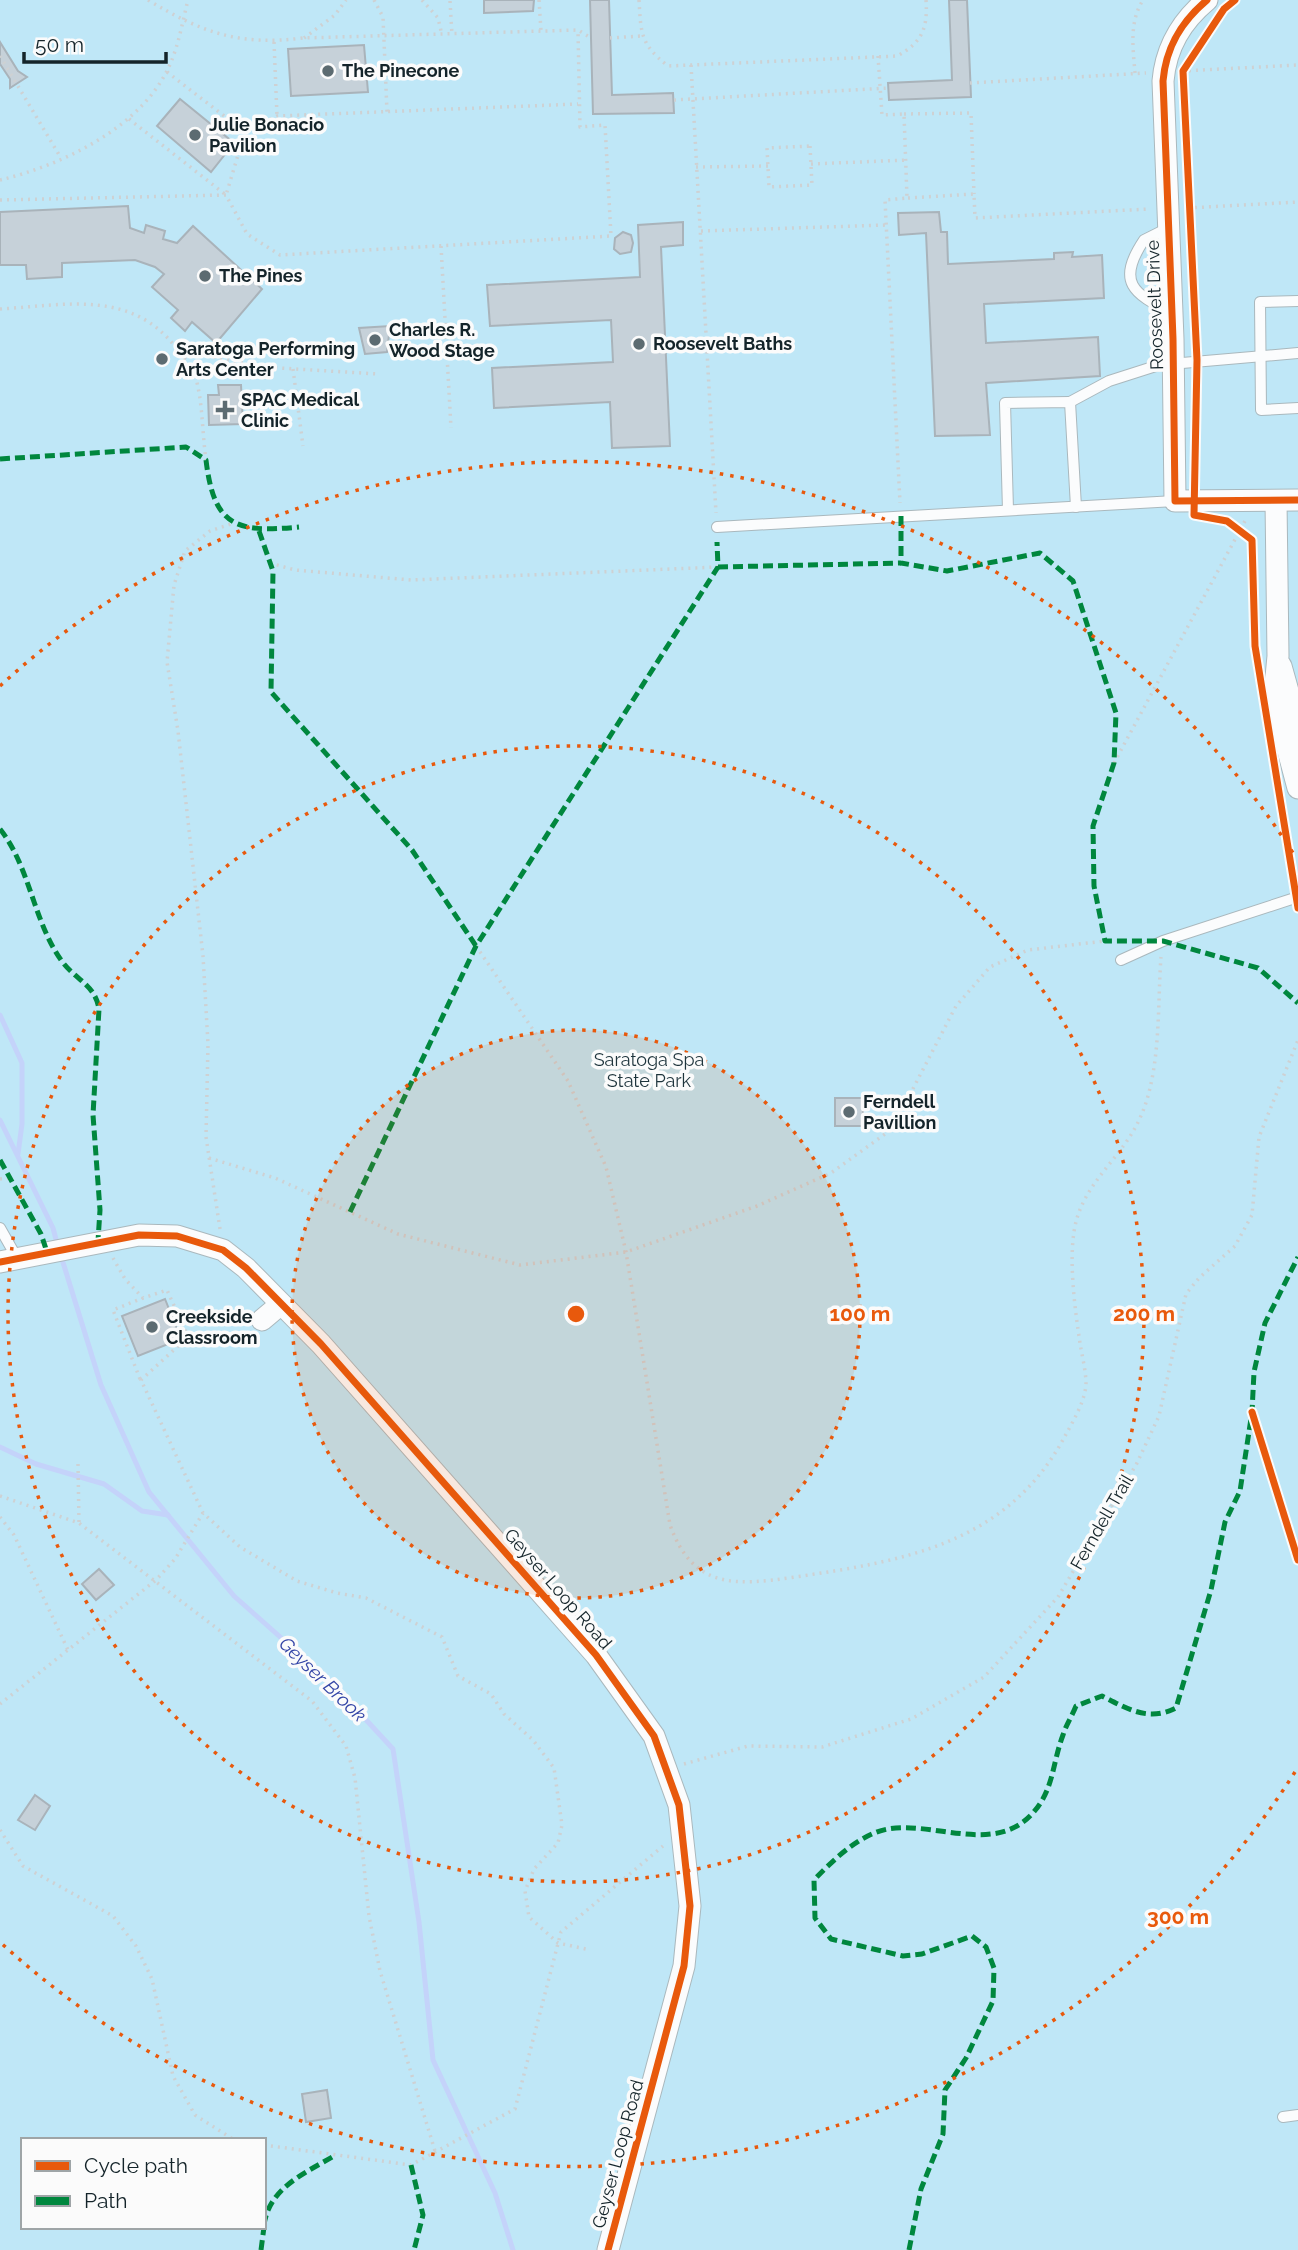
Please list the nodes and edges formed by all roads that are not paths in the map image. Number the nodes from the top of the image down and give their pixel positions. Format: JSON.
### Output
{"nodes":[{"id":1,"x":1208,"y":0,"type":"edge"},
{"id":2,"x":1174,"y":215,"type":"junction"},
{"id":3,"x":1298,"y":300,"type":"edge"},
{"id":4,"x":1171,"y":312,"type":"junction"},
{"id":5,"x":1298,"y":353,"type":"edge"},
{"id":6,"x":1260,"y":355,"type":"junction"},
{"id":7,"x":1173,"y":362,"type":"junction"},
{"id":8,"x":1070,"y":402,"type":"junction"},
{"id":9,"x":1298,"y":408,"type":"edge"},
{"id":10,"x":1298,"y":500,"type":"edge"},
{"id":11,"x":1175,"y":501,"type":"junction"},
{"id":12,"x":1276,"y":501,"type":"junction"},
{"id":13,"x":1076,"y":507,"type":"junction"},
{"id":14,"x":1008,"y":510,"type":"junction"},
{"id":15,"x":716,"y":522,"type":"road end"},
{"id":16,"x":1298,"y":788,"type":"edge"},
{"id":17,"x":1298,"y":897,"type":"edge"},
{"id":18,"x":1121,"y":960,"type":"dead end"},
{"id":19,"x":0,"y":1228,"type":"edge"},
{"id":20,"x":9,"y":1260,"type":"edge"},
{"id":21,"x":281,"y":1304,"type":"junction"},
{"id":22,"x":262,"y":1320,"type":"dead end"},
{"id":23,"x":1298,"y":2115,"type":"edge"},
{"id":24,"x":1283,"y":2117,"type":"dead end"},
{"id":25,"x":608,"y":2250,"type":"edge"}],
"edges":[{"from":1,"to":2,"type":"street","name":"Roosevelt Drive"},
{"from":2,"to":4,"type":"street","name":"Roosevelt Drive"},
{"from":2,"to":4,"type":"lane"},
{"from":3,"to":6,"type":"lane"},
{"from":4,"to":7,"type":"street","name":"Roosevelt Drive"},
{"from":5,"to":6,"type":"lane"},
{"from":6,"to":7,"type":"lane"},
{"from":6,"to":9,"type":"lane"},
{"from":7,"to":8,"type":"lane"},
{"from":7,"to":11,"type":"street","name":"Roosevelt Drive"},
{"from":8,"to":13,"type":"lane"},
{"from":8,"to":14,"type":"lane"},
{"from":10,"to":12,"type":"street"},
{"from":11,"to":12,"type":"street"},
{"from":11,"to":13,"type":"lane"},
{"from":12,"to":16,"type":"street"},
{"from":13,"to":14,"type":"lane"},
{"from":14,"to":15,"type":"lane"},
{"from":17,"to":18,"type":"lane"},
{"from":19,"to":20,"type":"lane"},
{"from":20,"to":21,"type":"street","name":"Geyser Loop Road"},
{"from":21,"to":22,"type":"street"},
{"from":21,"to":25,"type":"street","name":"Geyser Loop Road"},
{"from":23,"to":24,"type":"lane"}]}
